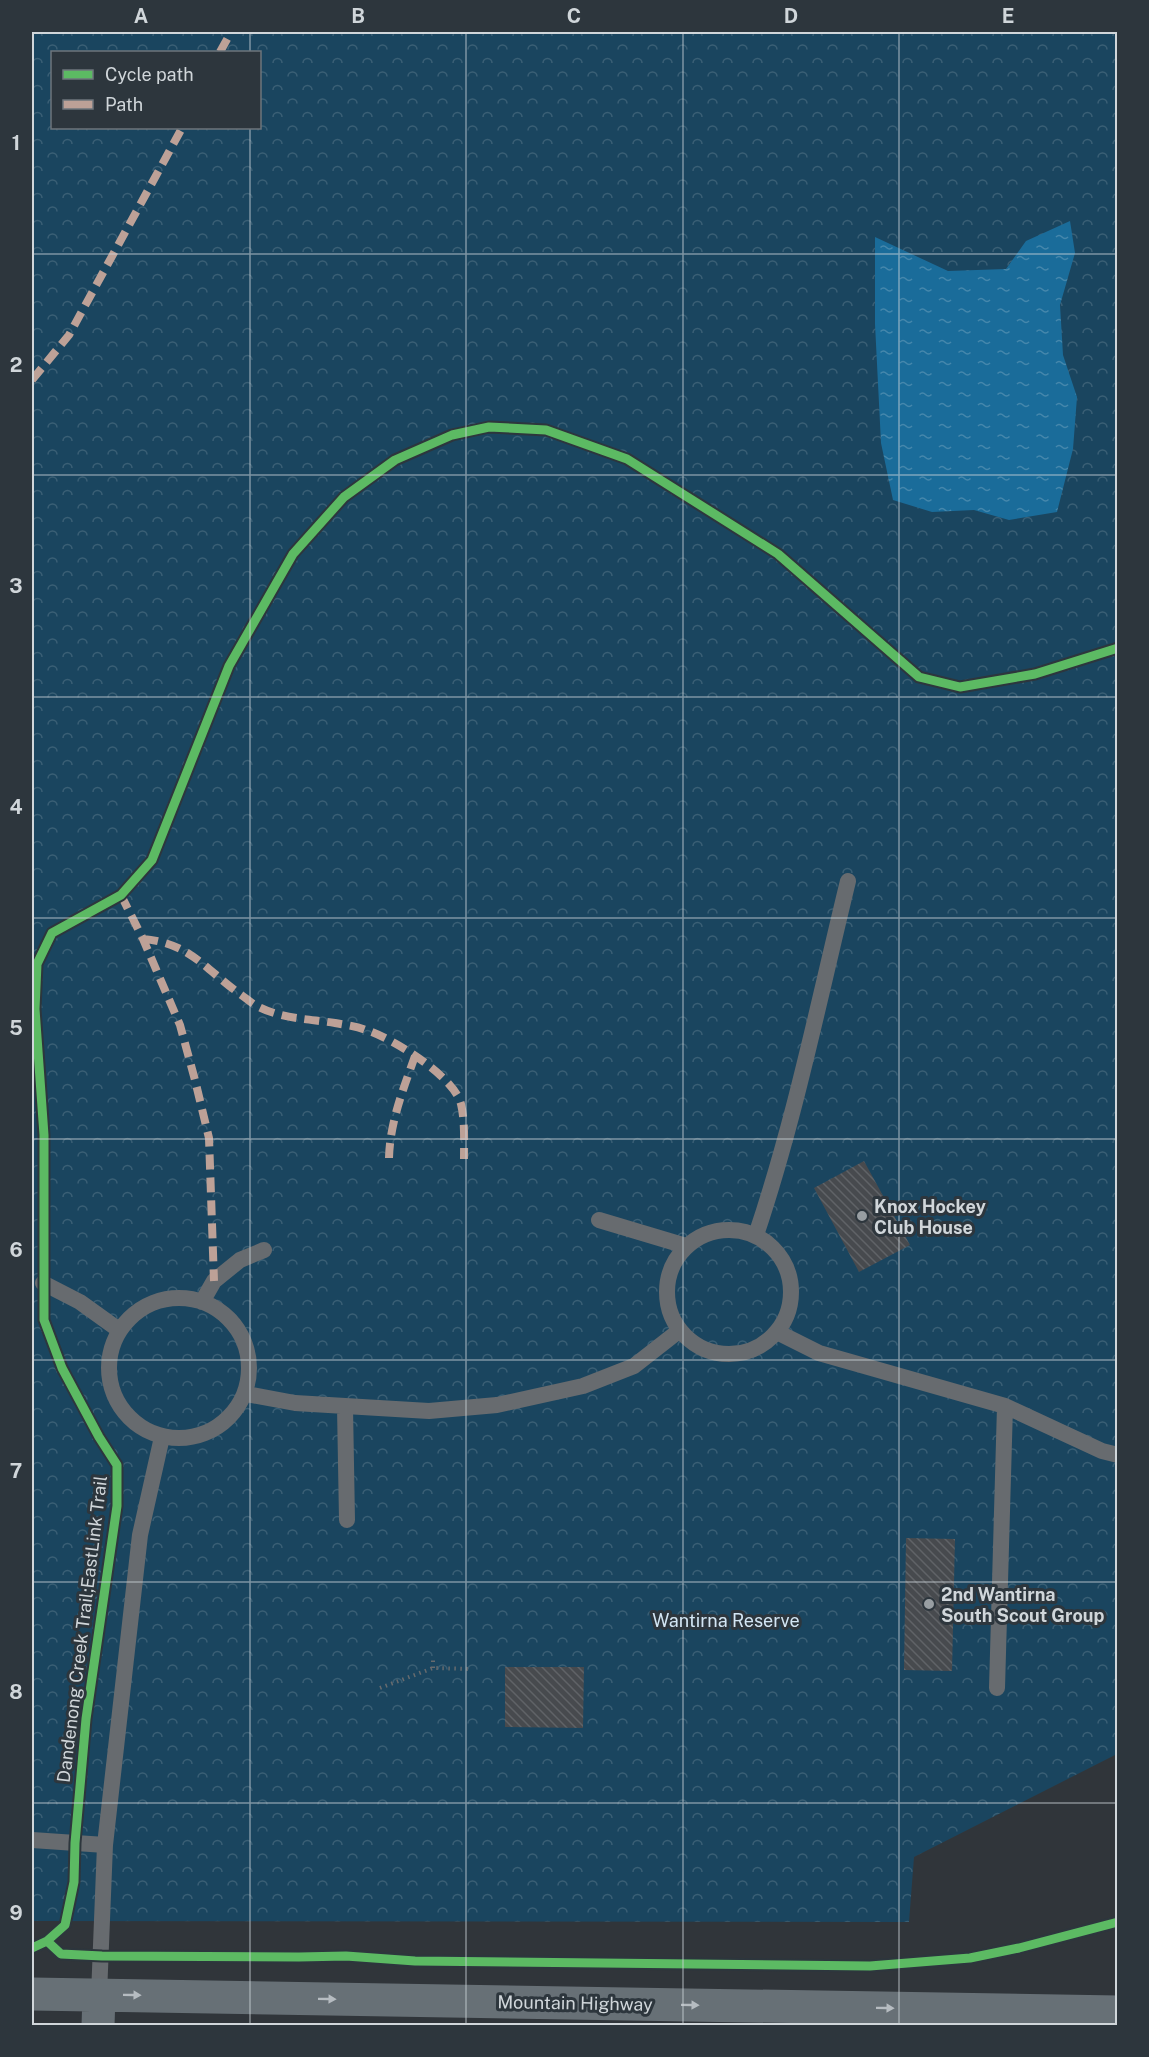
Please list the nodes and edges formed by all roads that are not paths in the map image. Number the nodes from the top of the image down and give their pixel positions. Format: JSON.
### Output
{"nodes":[{"id":1,"x":848,"y":881,"type":"dead end"},
{"id":2,"x":599,"y":1220,"type":"dead end"},
{"id":3,"x":756,"y":1235,"type":"junction"},
{"id":4,"x":686,"y":1246,"type":"junction"},
{"id":5,"x":264,"y":1250,"type":"dead end"},
{"id":6,"x":43,"y":1283,"type":"dead end"},
{"id":7,"x":202,"y":1302,"type":"junction"},
{"id":8,"x":119,"y":1330,"type":"junction"},
{"id":9,"x":680,"y":1330,"type":"junction"},
{"id":10,"x":777,"y":1332,"type":"junction"},
{"id":11,"x":246,"y":1394,"type":"junction"},
{"id":12,"x":1005,"y":1406,"type":"junction"},
{"id":13,"x":345,"y":1407,"type":"junction"},
{"id":14,"x":162,"y":1437,"type":"junction"},
{"id":15,"x":1118,"y":1455,"type":"edge"},
{"id":16,"x":347,"y":1520,"type":"dead end"},
{"id":17,"x":997,"y":1688,"type":"dead end"},
{"id":18,"x":32,"y":1840,"type":"edge"},
{"id":19,"x":105,"y":1845,"type":"junction"},
{"id":20,"x":32,"y":1994,"type":"edge"},
{"id":21,"x":98,"y":2010,"type":"edge"},
{"id":22,"x":1118,"y":2012,"type":"edge"}],
"edges":[{"from":1,"to":3,"type":"lane"},
{"from":2,"to":4,"type":"lane"},
{"from":3,"to":4,"type":"lane"},
{"from":3,"to":10,"type":"lane"},
{"from":4,"to":9,"type":"lane"},
{"from":5,"to":7,"type":"lane"},
{"from":6,"to":8,"type":"lane"},
{"from":7,"to":8,"type":"lane"},
{"from":7,"to":11,"type":"lane"},
{"from":8,"to":14,"type":"lane"},
{"from":9,"to":10,"type":"lane"},
{"from":9,"to":13,"type":"lane"},
{"from":10,"to":12,"type":"lane"},
{"from":11,"to":13,"type":"lane"},
{"from":11,"to":14,"type":"lane"},
{"from":12,"to":15,"type":"lane"},
{"from":12,"to":17,"type":"lane"},
{"from":13,"to":16,"type":"lane"},
{"from":14,"to":19,"type":"lane"},
{"from":18,"to":19,"type":"lane"},
{"from":19,"to":21,"type":"lane"},
{"from":20,"to":21,"type":"main road","name":"Mountain Highway"},
{"from":21,"to":22,"type":"main road","name":"Mountain Highway","one_way":true}]}
